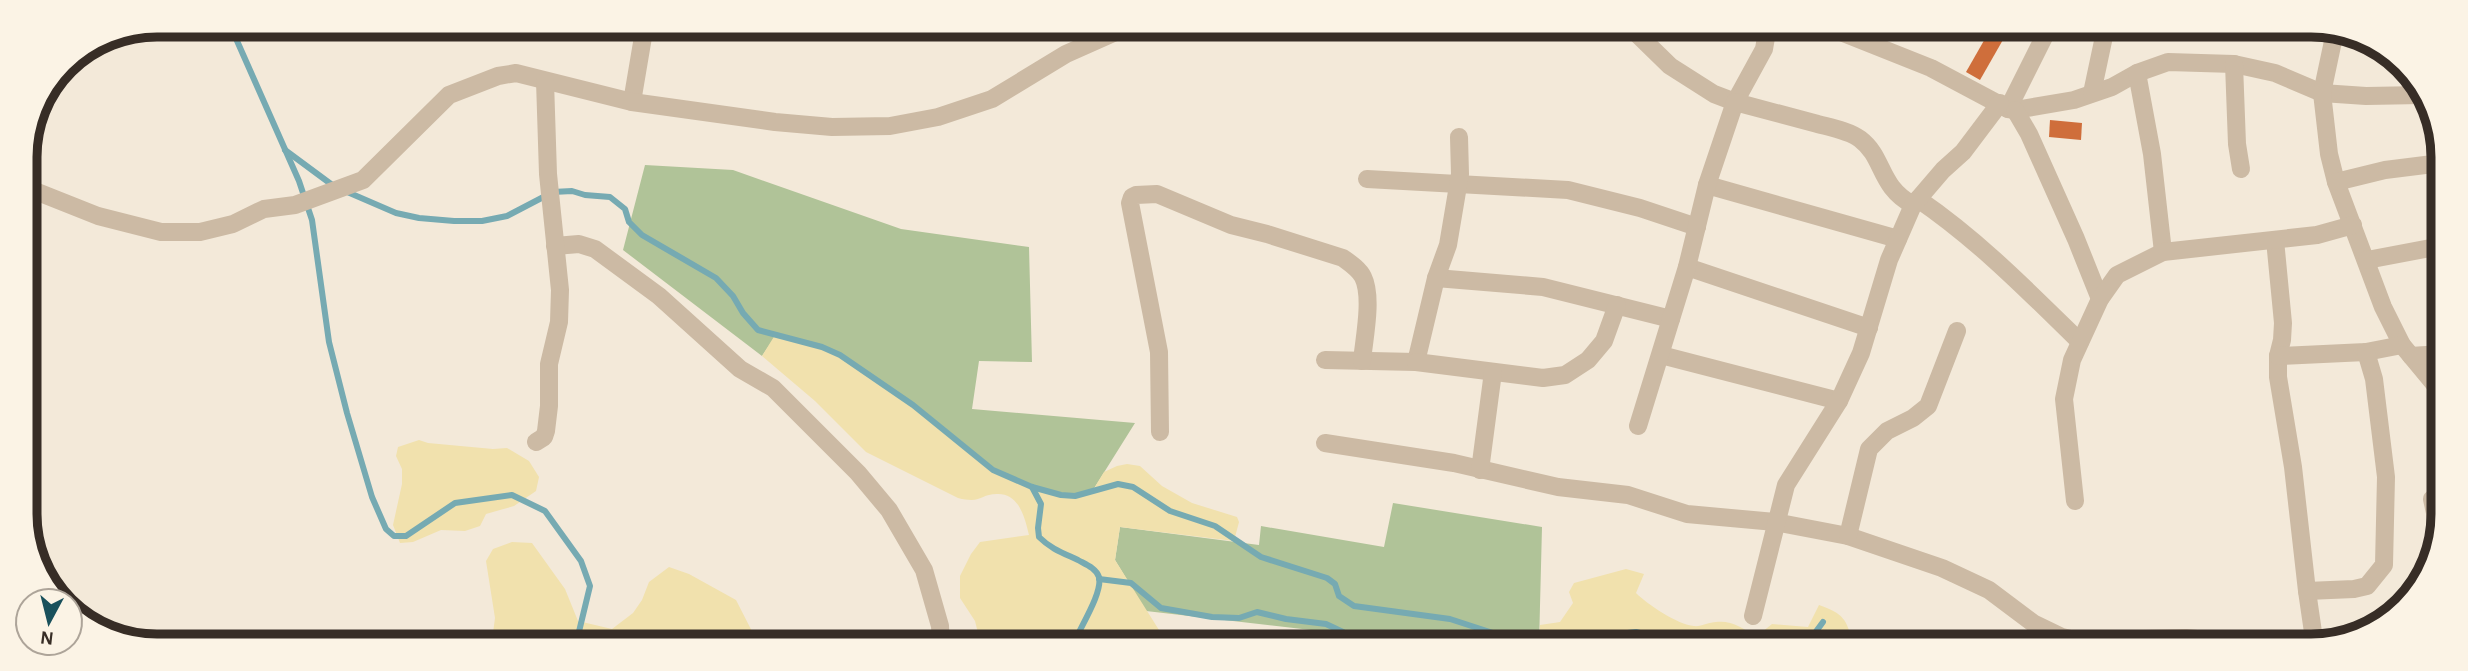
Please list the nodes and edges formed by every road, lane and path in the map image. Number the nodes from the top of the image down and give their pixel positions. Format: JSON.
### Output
{"nodes":[{"id":1,"x":643,"y":37,"type":"edge"},
{"id":2,"x":1104,"y":37,"type":"edge"},
{"id":3,"x":1640,"y":37,"type":"edge"},
{"id":4,"x":1767,"y":37,"type":"edge"},
{"id":5,"x":1855,"y":37,"type":"edge"},
{"id":6,"x":2044,"y":37,"type":"edge"},
{"id":7,"x":2104,"y":37,"type":"edge"},
{"id":8,"x":2333,"y":39,"type":"edge"},
{"id":9,"x":2234,"y":64,"type":"junction"},
{"id":10,"x":2137,"y":73,"type":"junction"},
{"id":11,"x":545,"y":80,"type":"junction"},
{"id":12,"x":2092,"y":93,"type":"junction"},
{"id":13,"x":2322,"y":93,"type":"junction"},
{"id":14,"x":2414,"y":95,"type":"edge"},
{"id":15,"x":632,"y":102,"type":"junction"},
{"id":16,"x":1735,"y":102,"type":"junction"},
{"id":17,"x":2007,"y":108,"type":"junction"},
{"id":18,"x":1459,"y":137,"type":"dead end"},
{"id":19,"x":2431,"y":164,"type":"edge"},
{"id":20,"x":2241,"y":169,"type":"dead end"},
{"id":21,"x":1367,"y":180,"type":"dead end"},
{"id":22,"x":2336,"y":182,"type":"junction"},
{"id":23,"x":1458,"y":184,"type":"junction"},
{"id":24,"x":1707,"y":185,"type":"junction"},
{"id":25,"x":37,"y":192,"type":"edge"},
{"id":26,"x":1916,"y":202,"type":"junction"},
{"id":27,"x":2353,"y":225,"type":"junction"},
{"id":28,"x":1697,"y":227,"type":"junction"},
{"id":29,"x":1898,"y":239,"type":"junction"},
{"id":30,"x":2275,"y":240,"type":"junction"},
{"id":31,"x":555,"y":246,"type":"junction"},
{"id":32,"x":2431,"y":248,"type":"edge"},
{"id":33,"x":2163,"y":252,"type":"junction"},
{"id":34,"x":2367,"y":260,"type":"junction"},
{"id":35,"x":1687,"y":267,"type":"junction"},
{"id":36,"x":1436,"y":278,"type":"junction"},
{"id":37,"x":2099,"y":299,"type":"junction"},
{"id":38,"x":1617,"y":305,"type":"junction"},
{"id":39,"x":1671,"y":319,"type":"junction"},
{"id":40,"x":1870,"y":327,"type":"junction"},
{"id":41,"x":1957,"y":331,"type":"dead end"},
{"id":42,"x":2080,"y":342,"type":"junction"},
{"id":43,"x":2407,"y":351,"type":"junction"},
{"id":44,"x":2366,"y":352,"type":"junction"},
{"id":45,"x":2431,"y":353,"type":"edge"},
{"id":46,"x":1661,"y":355,"type":"junction"},
{"id":47,"x":2278,"y":356,"type":"junction"},
{"id":48,"x":1325,"y":360,"type":"dead end"},
{"id":49,"x":1362,"y":361,"type":"junction"},
{"id":50,"x":1416,"y":362,"type":"junction"},
{"id":51,"x":1493,"y":372,"type":"junction"},
{"id":52,"x":2431,"y":380,"type":"edge"},
{"id":53,"x":1839,"y":401,"type":"junction"},
{"id":54,"x":1639,"y":426,"type":"dead end"},
{"id":55,"x":1160,"y":432,"type":"dead end"},
{"id":56,"x":536,"y":442,"type":"dead end"},
{"id":57,"x":1325,"y":443,"type":"dead end"},
{"id":58,"x":1480,"y":470,"type":"junction"},
{"id":59,"x":2075,"y":500,"type":"dead end"},
{"id":60,"x":1775,"y":522,"type":"junction"},
{"id":61,"x":1848,"y":536,"type":"junction"},
{"id":62,"x":2307,"y":591,"type":"junction"},
{"id":63,"x":1753,"y":616,"type":"dead end"},
{"id":64,"x":940,"y":634,"type":"edge"},
{"id":65,"x":2054,"y":634,"type":"edge"},
{"id":66,"x":2313,"y":634,"type":"edge"}],
"edges":[{"from":1,"to":15,"type":"street"},
{"from":2,"to":15,"type":"street"},
{"from":3,"to":16,"type":"street"},
{"from":4,"to":16,"type":"street"},
{"from":5,"to":17,"type":"street"},
{"from":6,"to":17,"type":"street"},
{"from":7,"to":12,"type":"street"},
{"from":8,"to":13,"type":"street"},
{"from":9,"to":10,"type":"street"},
{"from":9,"to":13,"type":"street"},
{"from":9,"to":20,"type":"street"},
{"from":10,"to":12,"type":"street"},
{"from":10,"to":33,"type":"street"},
{"from":11,"to":15,"type":"street"},
{"from":11,"to":25,"type":"street"},
{"from":11,"to":31,"type":"street"},
{"from":12,"to":17,"type":"street"},
{"from":13,"to":14,"type":"street"},
{"from":13,"to":22,"type":"street"},
{"from":16,"to":24,"type":"street"},
{"from":16,"to":26,"type":"street"},
{"from":17,"to":26,"type":"street"},
{"from":17,"to":37,"type":"street"},
{"from":18,"to":23,"type":"street"},
{"from":19,"to":22,"type":"street"},
{"from":21,"to":23,"type":"street"},
{"from":22,"to":27,"type":"street"},
{"from":23,"to":28,"type":"street"},
{"from":23,"to":36,"type":"street"},
{"from":24,"to":28,"type":"street"},
{"from":24,"to":29,"type":"street"},
{"from":26,"to":29,"type":"street"},
{"from":26,"to":42,"type":"street"},
{"from":27,"to":30,"type":"street"},
{"from":27,"to":34,"type":"street"},
{"from":28,"to":35,"type":"street"},
{"from":29,"to":40,"type":"street"},
{"from":30,"to":33,"type":"street"},
{"from":30,"to":47,"type":"street"},
{"from":31,"to":56,"type":"street"},
{"from":31,"to":64,"type":"street"},
{"from":32,"to":34,"type":"street"},
{"from":33,"to":37,"type":"street"},
{"from":34,"to":43,"type":"street"},
{"from":35,"to":39,"type":"street"},
{"from":35,"to":40,"type":"street"},
{"from":36,"to":38,"type":"street"},
{"from":36,"to":50,"type":"street"},
{"from":37,"to":42,"type":"street"},
{"from":38,"to":39,"type":"street"},
{"from":38,"to":51,"type":"street"},
{"from":39,"to":46,"type":"street"},
{"from":40,"to":53,"type":"street"},
{"from":41,"to":61,"type":"street"},
{"from":42,"to":59,"type":"street"},
{"from":43,"to":44,"type":"street"},
{"from":43,"to":45,"type":"street"},
{"from":43,"to":52,"type":"street"},
{"from":44,"to":47,"type":"street"},
{"from":44,"to":62,"type":"street"},
{"from":46,"to":53,"type":"street"},
{"from":46,"to":54,"type":"street"},
{"from":47,"to":62,"type":"street"},
{"from":48,"to":49,"type":"street"},
{"from":49,"to":50,"type":"street"},
{"from":49,"to":55,"type":"street"},
{"from":50,"to":51,"type":"street"},
{"from":51,"to":58,"type":"street"},
{"from":53,"to":60,"type":"street"},
{"from":57,"to":58,"type":"street"},
{"from":58,"to":60,"type":"street"},
{"from":60,"to":61,"type":"street"},
{"from":60,"to":63,"type":"street"},
{"from":61,"to":65,"type":"street"},
{"from":62,"to":66,"type":"street"}]}
